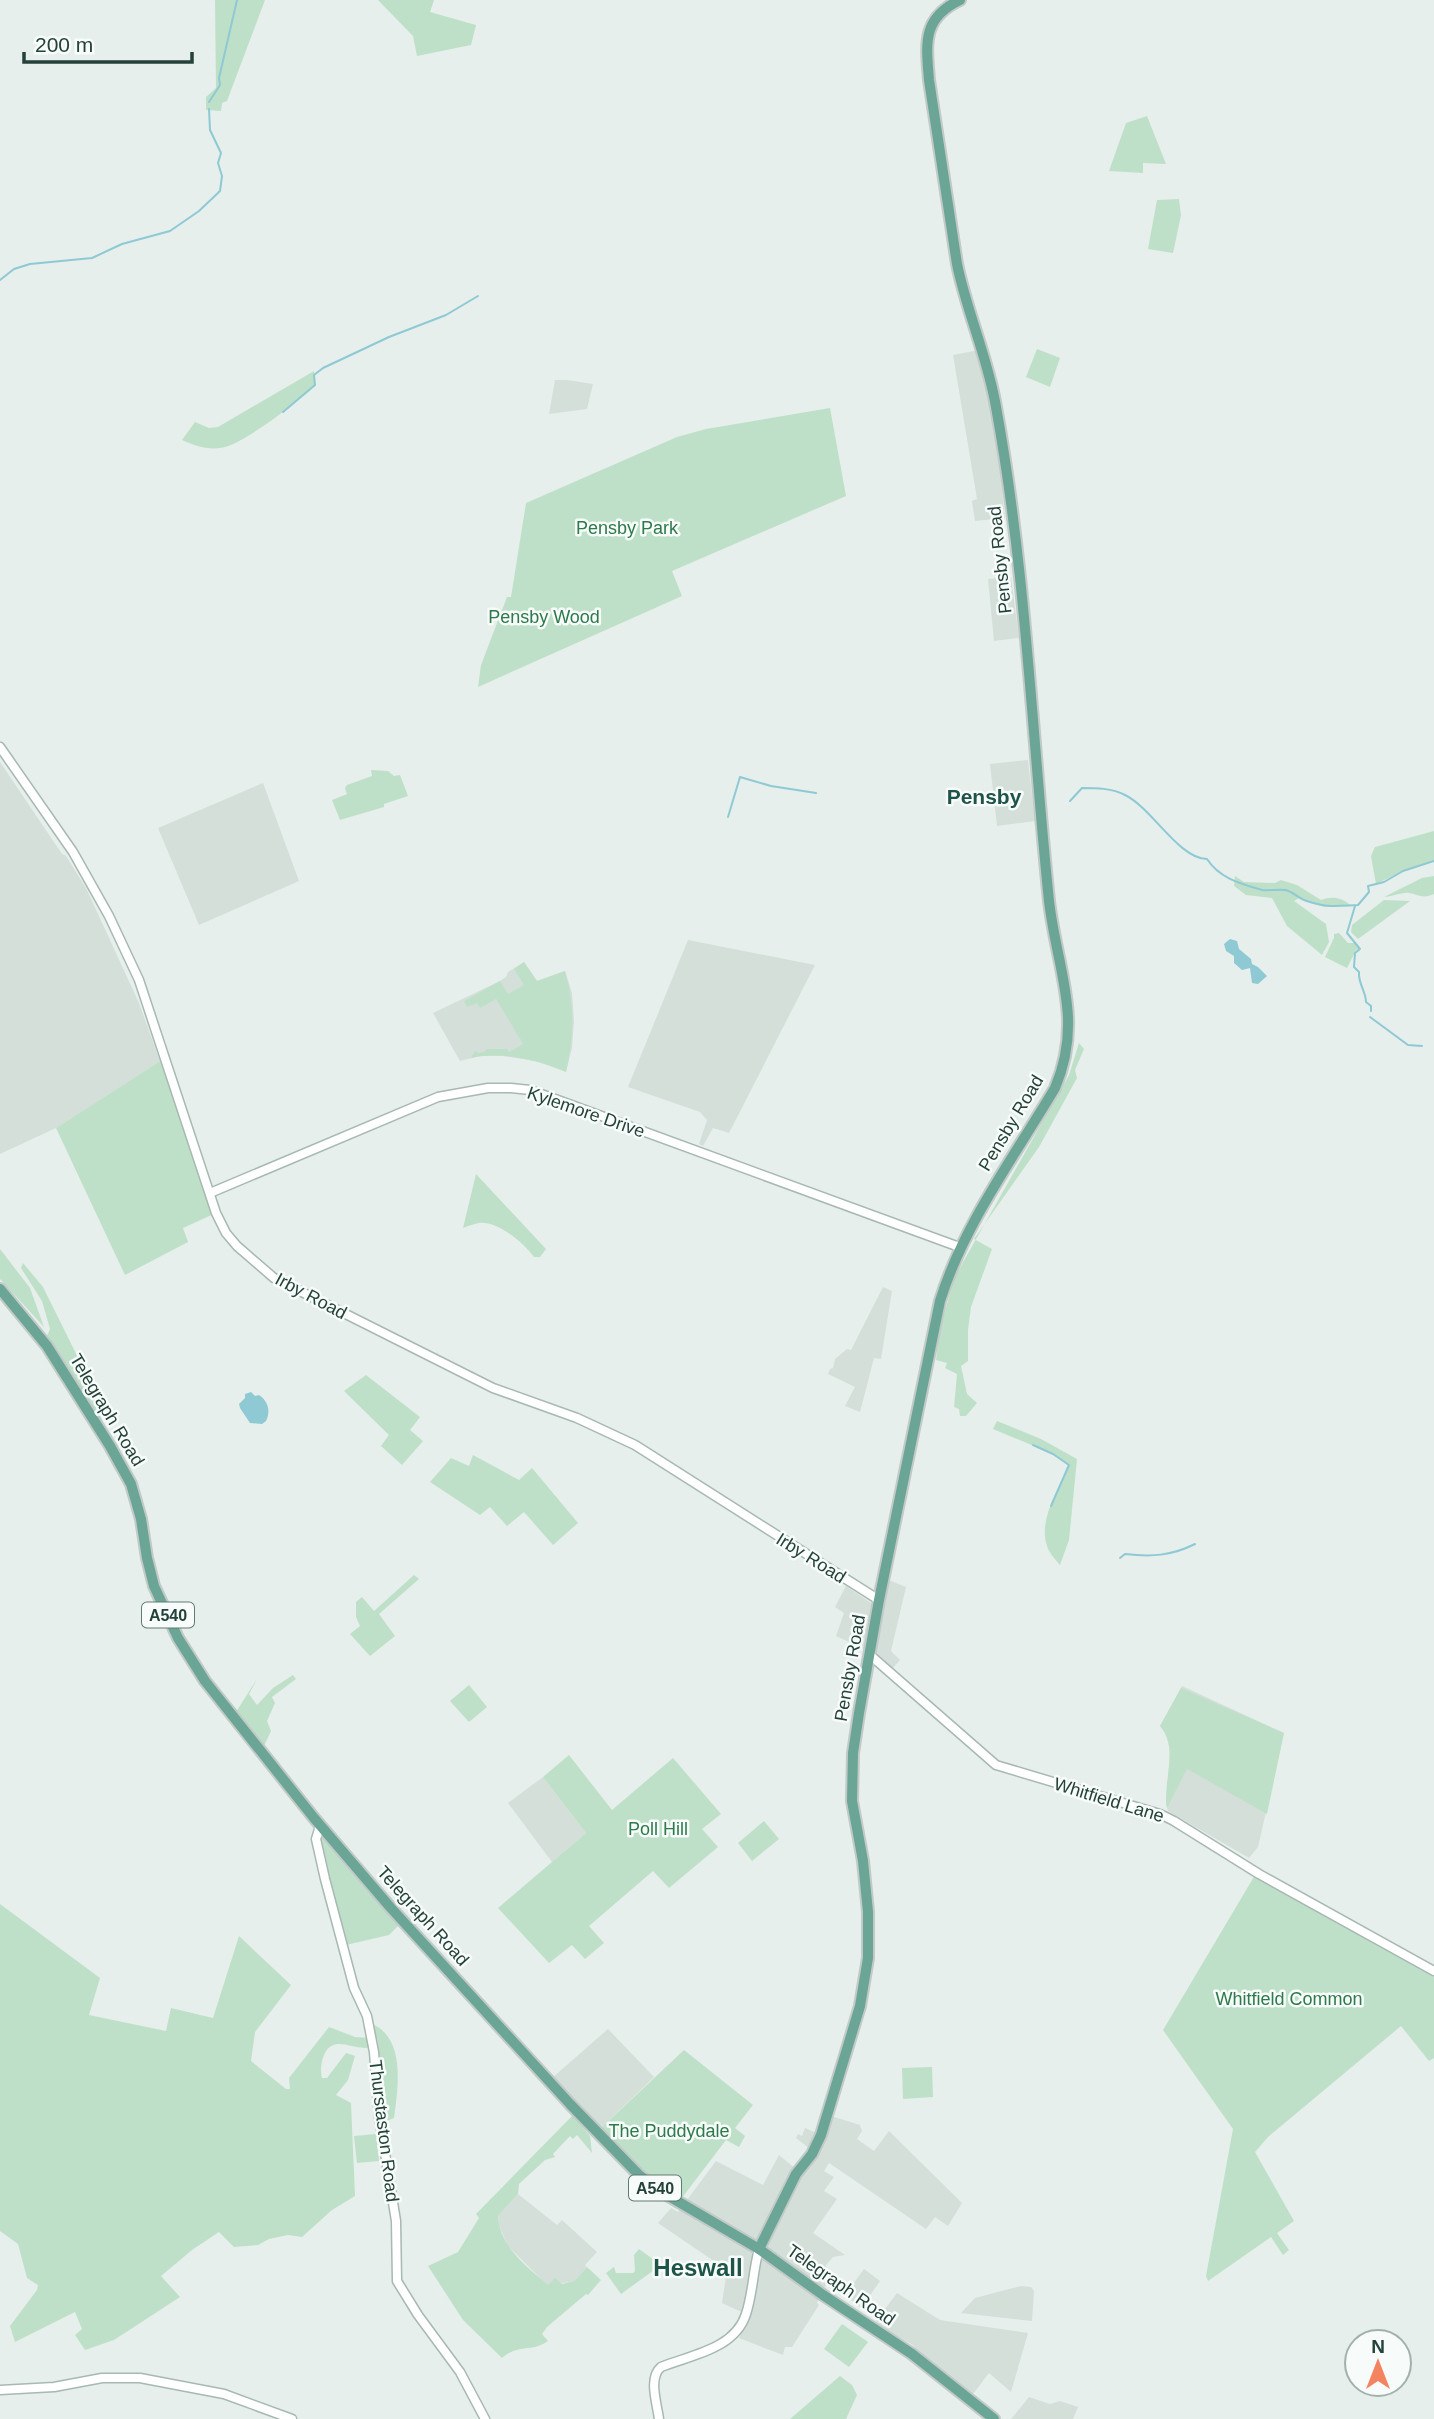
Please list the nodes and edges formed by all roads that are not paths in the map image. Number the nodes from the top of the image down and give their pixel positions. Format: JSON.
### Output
{"nodes":[{"id":1,"x":960,"y":0,"type":"edge"},
{"id":2,"x":0,"y":747,"type":"edge"},
{"id":3,"x":210,"y":1193,"type":"junction"},
{"id":4,"x":962,"y":1248,"type":"junction"},
{"id":5,"x":0,"y":1289,"type":"edge"},
{"id":6,"x":879,"y":1600,"type":"junction"},
{"id":7,"x":870,"y":1656,"type":"junction"},
{"id":8,"x":320,"y":1826,"type":"junction"},
{"id":9,"x":1434,"y":1971,"type":"edge"},
{"id":10,"x":759,"y":2249,"type":"junction"},
{"id":11,"x":0,"y":2390,"type":"edge"},
{"id":12,"x":292,"y":2419,"type":"edge"},
{"id":13,"x":485,"y":2419,"type":"edge"},
{"id":14,"x":659,"y":2419,"type":"edge"},
{"id":15,"x":994,"y":2419,"type":"edge"}],
"edges":[{"from":1,"to":4,"type":"main road","name":"Pensby Road"},
{"from":2,"to":3,"type":"street","name":"Irby Road"},
{"from":3,"to":4,"type":"street","name":"Kylemore Drive"},
{"from":3,"to":6,"type":"street","name":"Irby Road"},
{"from":4,"to":6,"type":"main road","name":"Pensby Road"},
{"from":5,"to":8,"type":"main road","name":"Telegraph Road","number":"A540"},
{"from":6,"to":7,"type":"main road","name":"Pensby Road"},
{"from":7,"to":9,"type":"street","name":"Whitfield Lane"},
{"from":7,"to":10,"type":"main road","name":"Pensby Road"},
{"from":8,"to":10,"type":"main road","name":"Telegraph Road","number":"A540"},
{"from":8,"to":13,"type":"street","name":"Thurstaston Road"},
{"from":10,"to":14,"type":"street"},
{"from":10,"to":15,"type":"main road","name":"Telegraph Road","number":"A540"},
{"from":11,"to":12,"type":"street"}]}
